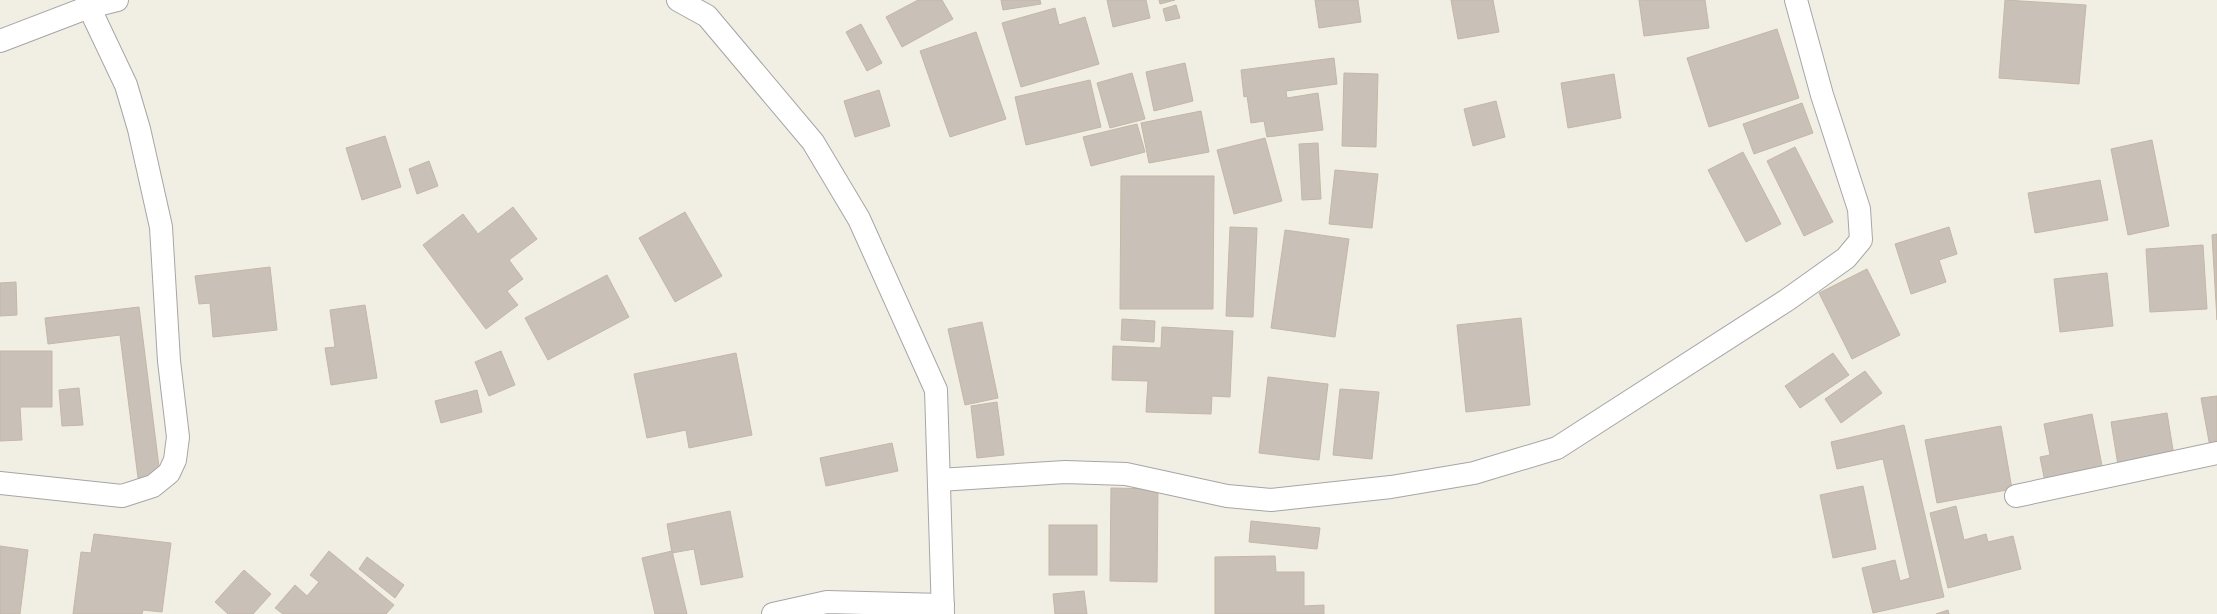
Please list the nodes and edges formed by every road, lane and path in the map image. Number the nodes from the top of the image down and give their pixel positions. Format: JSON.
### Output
{"nodes":[{"id":1,"x":117,"y":0,"type":"edge"},
{"id":2,"x":678,"y":0,"type":"edge"},
{"id":3,"x":1796,"y":0,"type":"edge"},
{"id":4,"x":89,"y":7,"type":"junction"},
{"id":5,"x":0,"y":41,"type":"edge"},
{"id":6,"x":2217,"y":453,"type":"edge"},
{"id":7,"x":939,"y":480,"type":"junction"},
{"id":8,"x":0,"y":483,"type":"edge"},
{"id":9,"x":2016,"y":496,"type":"dead end"},
{"id":10,"x":943,"y":609,"type":"edge"},
{"id":11,"x":772,"y":614,"type":"edge"}],
"edges":[{"from":1,"to":4,"type":"street"},
{"from":2,"to":7,"type":"street"},
{"from":3,"to":7,"type":"street"},
{"from":4,"to":5,"type":"street"},
{"from":4,"to":8,"type":"street"},
{"from":6,"to":9,"type":"street"},
{"from":7,"to":10,"type":"street"},
{"from":10,"to":11,"type":"street"}]}
